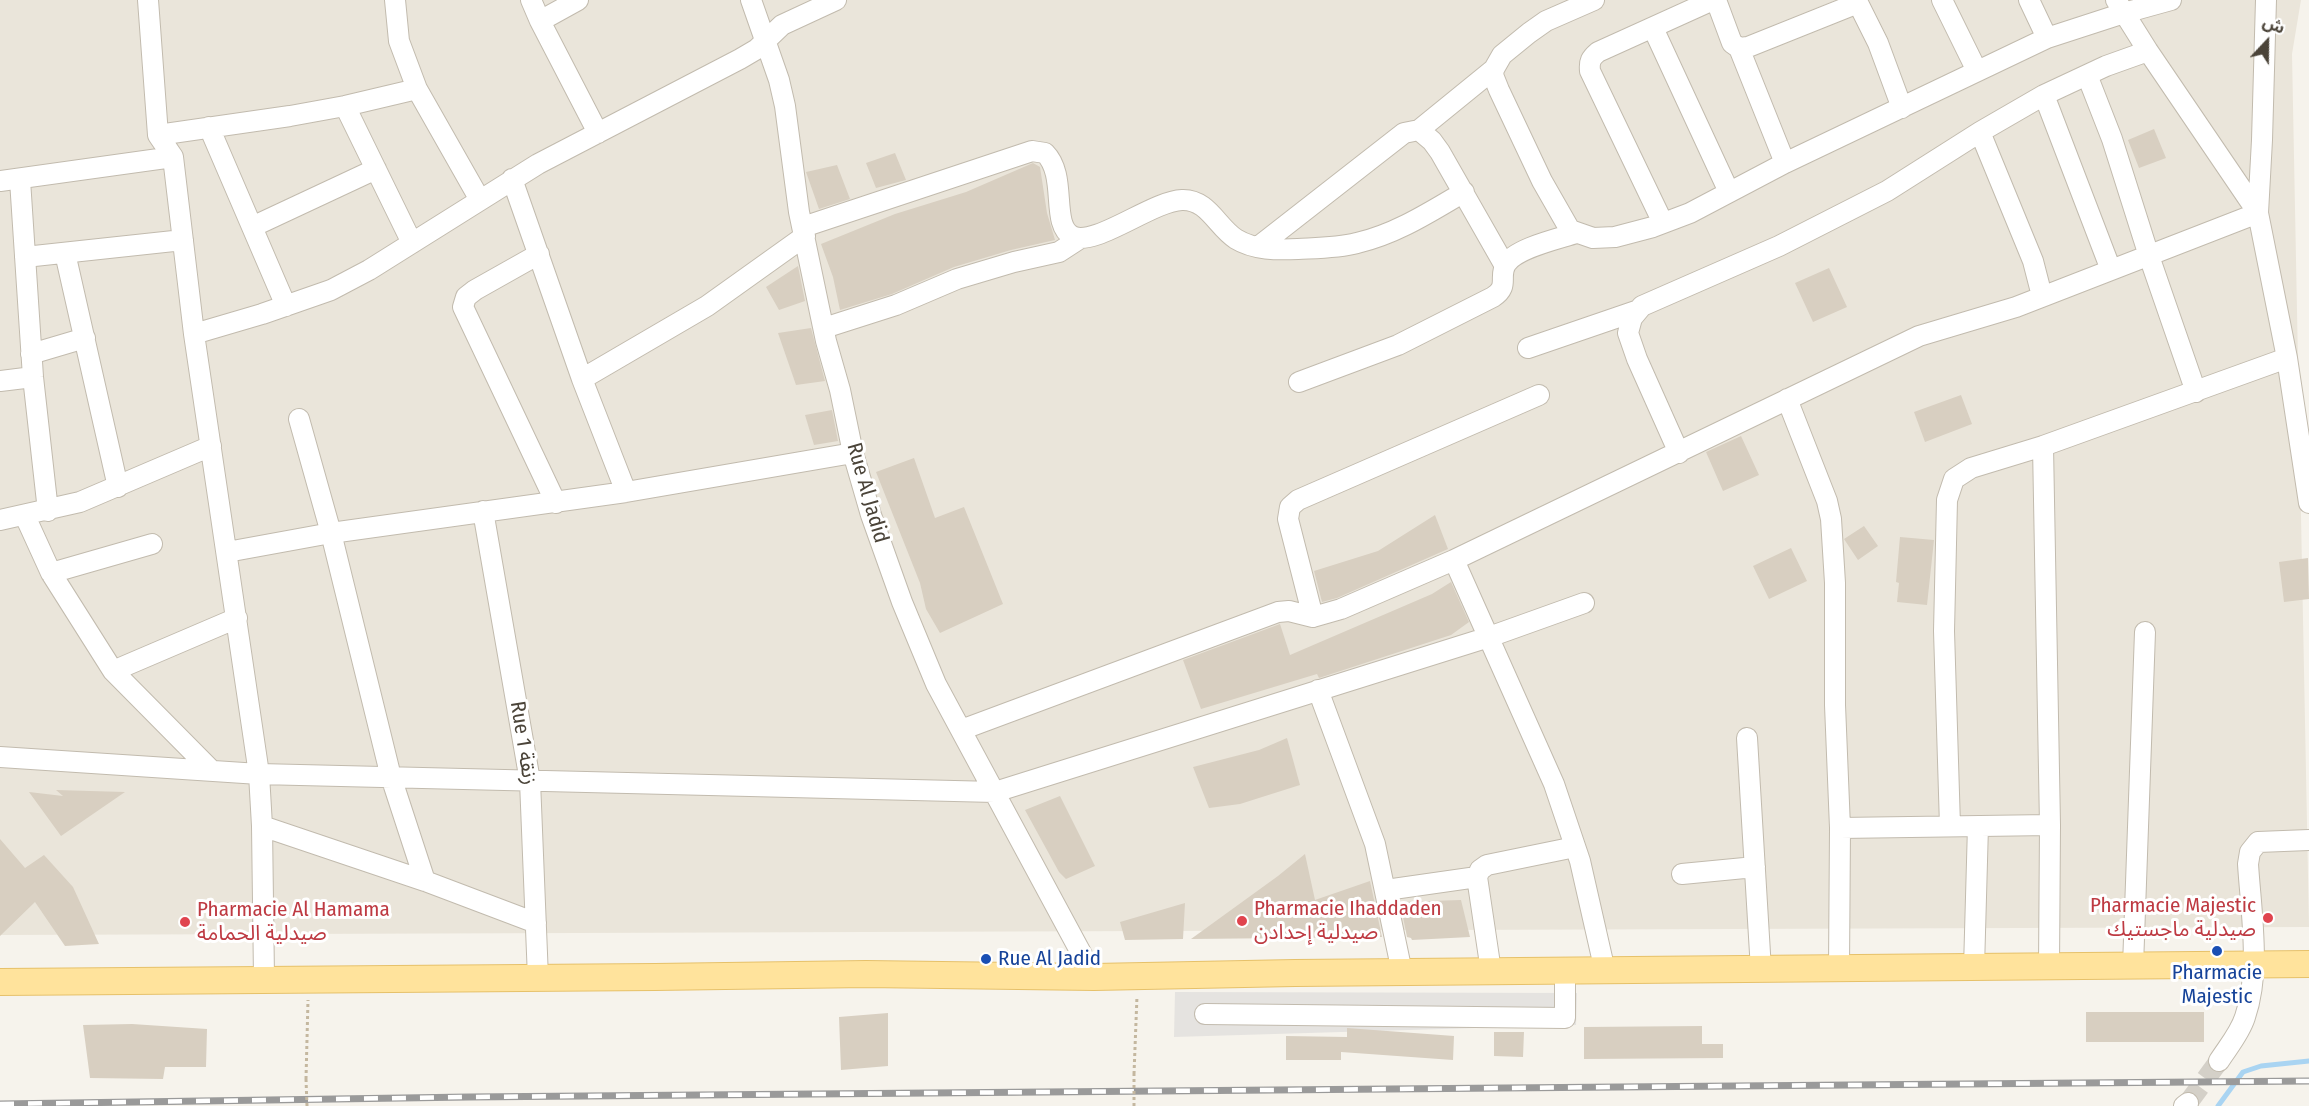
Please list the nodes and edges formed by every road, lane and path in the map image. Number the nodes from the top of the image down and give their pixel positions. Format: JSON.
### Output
{"nodes":[{"id":1,"x":148,"y":0,"type":"edge"},
{"id":2,"x":395,"y":0,"type":"edge"},
{"id":3,"x":531,"y":0,"type":"edge"},
{"id":4,"x":578,"y":0,"type":"edge"},
{"id":5,"x":751,"y":0,"type":"edge"},
{"id":6,"x":836,"y":0,"type":"edge"},
{"id":7,"x":1594,"y":0,"type":"edge"},
{"id":8,"x":1715,"y":0,"type":"edge"},
{"id":9,"x":1942,"y":0,"type":"edge"},
{"id":10,"x":2029,"y":0,"type":"edge"},
{"id":11,"x":2171,"y":0,"type":"edge"},
{"id":12,"x":2266,"y":0,"type":"edge"},
{"id":13,"x":1860,"y":1,"type":"edge"},
{"id":14,"x":2120,"y":6,"type":"edge"},
{"id":15,"x":540,"y":21,"type":"junction"},
{"id":16,"x":1653,"y":28,"type":"junction"},
{"id":17,"x":2047,"y":38,"type":"junction"},
{"id":18,"x":764,"y":41,"type":"junction"},
{"id":19,"x":1739,"y":48,"type":"junction"},
{"id":20,"x":2148,"y":51,"type":"junction"},
{"id":21,"x":1494,"y":69,"type":"junction"},
{"id":22,"x":1977,"y":71,"type":"junction"},
{"id":23,"x":2086,"y":75,"type":"junction"},
{"id":24,"x":417,"y":89,"type":"junction"},
{"id":25,"x":2044,"y":95,"type":"junction"},
{"id":26,"x":345,"y":106,"type":"junction"},
{"id":27,"x":1902,"y":108,"type":"junction"},
{"id":28,"x":209,"y":127,"type":"junction"},
{"id":29,"x":1419,"y":130,"type":"junction"},
{"id":30,"x":598,"y":132,"type":"junction"},
{"id":31,"x":1980,"y":132,"type":"junction"},
{"id":32,"x":158,"y":135,"type":"junction"},
{"id":33,"x":173,"y":157,"type":"junction"},
{"id":34,"x":1785,"y":163,"type":"junction"},
{"id":35,"x":376,"y":169,"type":"junction"},
{"id":36,"x":512,"y":179,"type":"junction"},
{"id":37,"x":20,"y":180,"type":"junction"},
{"id":38,"x":0,"y":181,"type":"edge"},
{"id":39,"x":1464,"y":192,"type":"junction"},
{"id":40,"x":1729,"y":192,"type":"junction"},
{"id":41,"x":480,"y":200,"type":"junction"},
{"id":42,"x":2258,"y":213,"type":"junction"},
{"id":43,"x":1663,"y":223,"type":"junction"},
{"id":44,"x":252,"y":227,"type":"junction"},
{"id":45,"x":804,"y":232,"type":"junction"},
{"id":46,"x":1576,"y":233,"type":"junction"},
{"id":47,"x":1078,"y":239,"type":"junction"},
{"id":48,"x":183,"y":240,"type":"junction"},
{"id":49,"x":412,"y":243,"type":"junction"},
{"id":50,"x":1258,"y":247,"type":"junction"},
{"id":51,"x":65,"y":253,"type":"junction"},
{"id":52,"x":539,"y":254,"type":"junction"},
{"id":53,"x":2149,"y":256,"type":"junction"},
{"id":54,"x":24,"y":257,"type":"junction"},
{"id":55,"x":1505,"y":266,"type":"junction"},
{"id":56,"x":2111,"y":270,"type":"junction"},
{"id":57,"x":2042,"y":296,"type":"junction"},
{"id":58,"x":286,"y":306,"type":"junction"},
{"id":59,"x":1636,"y":311,"type":"junction"},
{"id":60,"x":824,"y":328,"type":"junction"},
{"id":61,"x":194,"y":334,"type":"junction"},
{"id":62,"x":86,"y":338,"type":"junction"},
{"id":63,"x":1528,"y":348,"type":"dead end"},
{"id":64,"x":31,"y":354,"type":"junction"},
{"id":65,"x":2287,"y":358,"type":"junction"},
{"id":66,"x":33,"y":377,"type":"junction"},
{"id":67,"x":582,"y":378,"type":"junction"},
{"id":68,"x":0,"y":381,"type":"edge"},
{"id":69,"x":1299,"y":382,"type":"dead end"},
{"id":70,"x":2196,"y":392,"type":"junction"},
{"id":71,"x":1539,"y":395,"type":"dead end"},
{"id":72,"x":1787,"y":399,"type":"junction"},
{"id":73,"x":299,"y":419,"type":"dead end"},
{"id":74,"x":211,"y":446,"type":"junction"},
{"id":75,"x":2043,"y":446,"type":"junction"},
{"id":76,"x":853,"y":453,"type":"junction"},
{"id":77,"x":1679,"y":453,"type":"junction"},
{"id":78,"x":118,"y":487,"type":"junction"},
{"id":79,"x":626,"y":492,"type":"junction"},
{"id":80,"x":556,"y":503,"type":"junction"},
{"id":81,"x":2309,"y":503,"type":"edge"},
{"id":82,"x":48,"y":511,"type":"junction"},
{"id":83,"x":483,"y":511,"type":"junction"},
{"id":84,"x":25,"y":516,"type":"junction"},
{"id":85,"x":0,"y":520,"type":"edge"},
{"id":86,"x":330,"y":534,"type":"junction"},
{"id":87,"x":152,"y":544,"type":"dead end"},
{"id":88,"x":227,"y":552,"type":"junction"},
{"id":89,"x":1454,"y":560,"type":"junction"},
{"id":90,"x":51,"y":573,"type":"junction"},
{"id":91,"x":1584,"y":603,"type":"dead end"},
{"id":92,"x":1313,"y":617,"type":"junction"},
{"id":93,"x":237,"y":618,"type":"junction"},
{"id":94,"x":2145,"y":632,"type":"dead end"},
{"id":95,"x":1489,"y":637,"type":"junction"},
{"id":96,"x":113,"y":671,"type":"junction"},
{"id":97,"x":1318,"y":690,"type":"junction"},
{"id":98,"x":961,"y":730,"type":"junction"},
{"id":99,"x":1747,"y":738,"type":"dead end"},
{"id":100,"x":0,"y":757,"type":"edge"},
{"id":101,"x":212,"y":771,"type":"junction"},
{"id":102,"x":259,"y":774,"type":"junction"},
{"id":103,"x":391,"y":777,"type":"junction"},
{"id":104,"x":530,"y":781,"type":"junction"},
{"id":105,"x":995,"y":792,"type":"junction"},
{"id":106,"x":2050,"y":825,"type":"junction"},
{"id":107,"x":262,"y":826,"type":"junction"},
{"id":108,"x":1950,"y":826,"type":"junction"},
{"id":109,"x":1978,"y":826,"type":"junction"},
{"id":110,"x":1840,"y":828,"type":"junction"},
{"id":111,"x":2309,"y":840,"type":"edge"},
{"id":112,"x":1575,"y":848,"type":"junction"},
{"id":113,"x":1755,"y":867,"type":"junction"},
{"id":114,"x":1682,"y":874,"type":"dead end"},
{"id":115,"x":1477,"y":878,"type":"junction"},
{"id":116,"x":425,"y":881,"type":"junction"},
{"id":117,"x":1386,"y":890,"type":"junction"},
{"id":118,"x":536,"y":923,"type":"junction"},
{"id":119,"x":2309,"y":964,"type":"edge"},
{"id":120,"x":2254,"y":965,"type":"junction"},
{"id":121,"x":2133,"y":966,"type":"junction"},
{"id":122,"x":1839,"y":968,"type":"junction"},
{"id":123,"x":1974,"y":968,"type":"junction"},
{"id":124,"x":2049,"y":968,"type":"junction"},
{"id":125,"x":1605,"y":970,"type":"junction"},
{"id":126,"x":1761,"y":970,"type":"junction"},
{"id":127,"x":1491,"y":971,"type":"junction"},
{"id":128,"x":1565,"y":971,"type":"junction"},
{"id":129,"x":1402,"y":972,"type":"junction"},
{"id":130,"x":1138,"y":976,"type":"junction"},
{"id":131,"x":1094,"y":977,"type":"junction"},
{"id":132,"x":264,"y":978,"type":"junction"},
{"id":133,"x":538,"y":978,"type":"junction"},
{"id":134,"x":307,"y":979,"type":"junction"},
{"id":135,"x":0,"y":982,"type":"edge"},
{"id":136,"x":1205,"y":1014,"type":"dead end"},
{"id":137,"x":2219,"y":1061,"type":"tunnel mouth"},
{"id":138,"x":307,"y":1106,"type":"edge"},
{"id":139,"x":1134,"y":1106,"type":"edge"}],
"edges":[{"from":1,"to":32,"type":"street"},
{"from":2,"to":24,"type":"street"},
{"from":3,"to":15,"type":"street"},
{"from":4,"to":15,"type":"street"},
{"from":5,"to":18,"type":"street","name":"Rue Al Jadid"},
{"from":6,"to":18,"type":"street"},
{"from":7,"to":21,"type":"street"},
{"from":8,"to":16,"type":"street"},
{"from":8,"to":19,"type":"street"},
{"from":9,"to":22,"type":"street"},
{"from":10,"to":17,"type":"street"},
{"from":11,"to":14,"type":"street"},
{"from":12,"to":42,"type":"street"},
{"from":13,"to":19,"type":"street"},
{"from":13,"to":27,"type":"street"},
{"from":14,"to":17,"type":"street"},
{"from":14,"to":20,"type":"street"},
{"from":15,"to":30,"type":"street"},
{"from":16,"to":40,"type":"street"},
{"from":16,"to":43,"type":"street"},
{"from":17,"to":22,"type":"street"},
{"from":18,"to":30,"type":"street"},
{"from":18,"to":45,"type":"street","name":"Rue Al Jadid"},
{"from":19,"to":34,"type":"street"},
{"from":20,"to":23,"type":"street"},
{"from":20,"to":42,"type":"street"},
{"from":21,"to":29,"type":"street"},
{"from":21,"to":46,"type":"street"},
{"from":22,"to":27,"type":"street"},
{"from":23,"to":25,"type":"street"},
{"from":23,"to":53,"type":"street"},
{"from":24,"to":26,"type":"street"},
{"from":24,"to":41,"type":"street"},
{"from":25,"to":31,"type":"street"},
{"from":25,"to":56,"type":"street"},
{"from":26,"to":28,"type":"street"},
{"from":26,"to":35,"type":"street"},
{"from":27,"to":34,"type":"street"},
{"from":28,"to":32,"type":"street"},
{"from":28,"to":44,"type":"street"},
{"from":29,"to":39,"type":"street"},
{"from":29,"to":50,"type":"street"},
{"from":30,"to":36,"type":"street"},
{"from":31,"to":57,"type":"street"},
{"from":31,"to":59,"type":"street"},
{"from":32,"to":33,"type":"street"},
{"from":33,"to":37,"type":"street"},
{"from":33,"to":48,"type":"street"},
{"from":34,"to":40,"type":"street"},
{"from":35,"to":44,"type":"street"},
{"from":35,"to":49,"type":"street"},
{"from":36,"to":41,"type":"street"},
{"from":36,"to":52,"type":"street"},
{"from":37,"to":38,"type":"street"},
{"from":37,"to":54,"type":"street"},
{"from":39,"to":50,"type":"street"},
{"from":39,"to":55,"type":"street"},
{"from":40,"to":43,"type":"street"},
{"from":41,"to":49,"type":"street"},
{"from":42,"to":53,"type":"street"},
{"from":42,"to":65,"type":"street"},
{"from":43,"to":46,"type":"street"},
{"from":44,"to":58,"type":"street"},
{"from":45,"to":47,"type":"street"},
{"from":45,"to":60,"type":"street","name":"Rue Al Jadid"},
{"from":45,"to":67,"type":"street"},
{"from":46,"to":55,"type":"street"},
{"from":47,"to":50,"type":"street"},
{"from":47,"to":60,"type":"street"},
{"from":48,"to":51,"type":"street"},
{"from":48,"to":61,"type":"street"},
{"from":49,"to":58,"type":"street"},
{"from":51,"to":54,"type":"street"},
{"from":51,"to":62,"type":"street"},
{"from":52,"to":67,"type":"street"},
{"from":52,"to":80,"type":"street"},
{"from":53,"to":56,"type":"street"},
{"from":53,"to":70,"type":"street"},
{"from":54,"to":64,"type":"street"},
{"from":55,"to":69,"type":"street"},
{"from":56,"to":57,"type":"street"},
{"from":57,"to":72,"type":"street"},
{"from":58,"to":61,"type":"street"},
{"from":59,"to":63,"type":"street"},
{"from":59,"to":77,"type":"street"},
{"from":60,"to":76,"type":"street","name":"Rue Al Jadid"},
{"from":61,"to":74,"type":"street"},
{"from":62,"to":64,"type":"street"},
{"from":62,"to":78,"type":"street"},
{"from":64,"to":66,"type":"street"},
{"from":65,"to":70,"type":"street"},
{"from":65,"to":81,"type":"street"},
{"from":66,"to":68,"type":"street"},
{"from":66,"to":82,"type":"street"},
{"from":67,"to":79,"type":"street"},
{"from":70,"to":75,"type":"street"},
{"from":71,"to":92,"type":"street"},
{"from":72,"to":77,"type":"street"},
{"from":72,"to":110,"type":"street"},
{"from":73,"to":86,"type":"street"},
{"from":74,"to":78,"type":"street"},
{"from":74,"to":88,"type":"street"},
{"from":75,"to":106,"type":"street"},
{"from":75,"to":108,"type":"street"},
{"from":76,"to":79,"type":"street"},
{"from":76,"to":98,"type":"street","name":"Rue Al Jadid"},
{"from":77,"to":89,"type":"street"},
{"from":78,"to":82,"type":"street"},
{"from":79,"to":80,"type":"street"},
{"from":80,"to":83,"type":"street"},
{"from":82,"to":84,"type":"street"},
{"from":83,"to":86,"type":"street"},
{"from":83,"to":104,"type":"street","name":"Rue 1 زنقة"},
{"from":84,"to":85,"type":"street"},
{"from":84,"to":90,"type":"street"},
{"from":86,"to":88,"type":"street"},
{"from":86,"to":103,"type":"street"},
{"from":87,"to":90,"type":"street"},
{"from":88,"to":93,"type":"street"},
{"from":89,"to":92,"type":"street"},
{"from":89,"to":95,"type":"street"},
{"from":90,"to":96,"type":"street"},
{"from":91,"to":95,"type":"street"},
{"from":92,"to":98,"type":"street"},
{"from":93,"to":96,"type":"street"},
{"from":93,"to":102,"type":"street"},
{"from":94,"to":121,"type":"street"},
{"from":95,"to":97,"type":"street"},
{"from":95,"to":112,"type":"street"},
{"from":96,"to":101,"type":"street"},
{"from":97,"to":105,"type":"street"},
{"from":97,"to":117,"type":"street"},
{"from":98,"to":105,"type":"street","name":"Rue Al Jadid"},
{"from":99,"to":113,"type":"street"},
{"from":100,"to":101,"type":"street"},
{"from":101,"to":102,"type":"street"},
{"from":102,"to":103,"type":"street"},
{"from":102,"to":107,"type":"street"},
{"from":103,"to":104,"type":"street"},
{"from":103,"to":116,"type":"street"},
{"from":104,"to":105,"type":"street"},
{"from":104,"to":118,"type":"street","name":"Rue 1 زنقة"},
{"from":105,"to":131,"type":"street","name":"Rue Al Jadid"},
{"from":106,"to":109,"type":"street"},
{"from":106,"to":124,"type":"street"},
{"from":107,"to":116,"type":"street"},
{"from":107,"to":132,"type":"street"},
{"from":108,"to":109,"type":"street"},
{"from":108,"to":110,"type":"street"},
{"from":109,"to":123,"type":"street"},
{"from":110,"to":122,"type":"street"},
{"from":111,"to":120,"type":"street"},
{"from":112,"to":115,"type":"street"},
{"from":112,"to":125,"type":"street"},
{"from":113,"to":114,"type":"street"},
{"from":113,"to":126,"type":"street"},
{"from":115,"to":117,"type":"street"},
{"from":115,"to":127,"type":"street"},
{"from":116,"to":118,"type":"street"},
{"from":117,"to":129,"type":"street"},
{"from":118,"to":133,"type":"street","name":"Rue 1 زنقة"},
{"from":119,"to":120,"type":"main road"},
{"from":120,"to":121,"type":"main road"},
{"from":120,"to":137,"type":"street"},
{"from":121,"to":124,"type":"main road"},
{"from":122,"to":123,"type":"main road"},
{"from":122,"to":126,"type":"main road"},
{"from":123,"to":124,"type":"main road"},
{"from":125,"to":126,"type":"main road"},
{"from":125,"to":128,"type":"main road"},
{"from":127,"to":128,"type":"main road"},
{"from":127,"to":129,"type":"main road"},
{"from":128,"to":136,"type":"street"},
{"from":129,"to":130,"type":"main road"},
{"from":130,"to":131,"type":"main road"},
{"from":130,"to":139,"type":"path","bridge":true},
{"from":131,"to":133,"type":"main road"},
{"from":132,"to":134,"type":"main road"},
{"from":132,"to":135,"type":"main road"},
{"from":133,"to":134,"type":"main road"},
{"from":134,"to":138,"type":"path","bridge":true}]}
